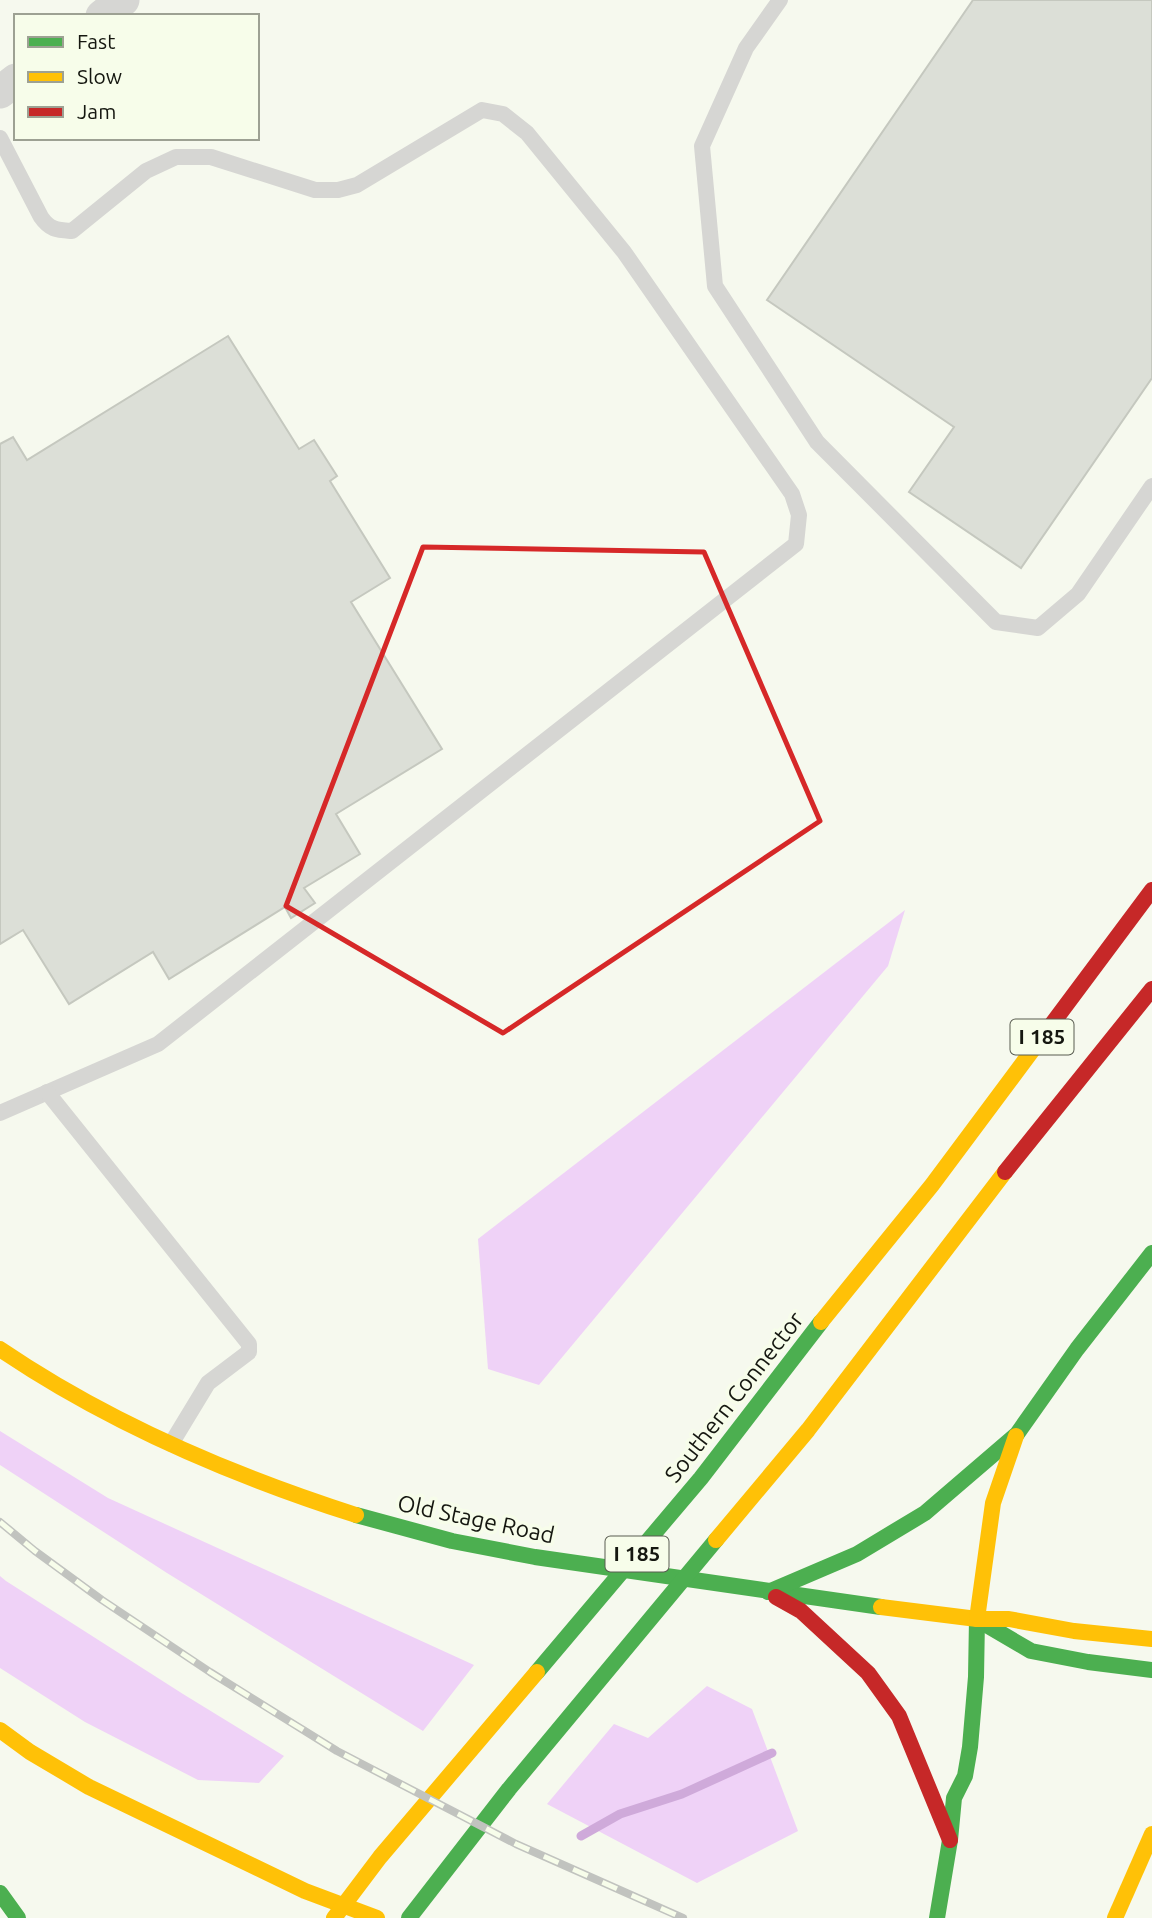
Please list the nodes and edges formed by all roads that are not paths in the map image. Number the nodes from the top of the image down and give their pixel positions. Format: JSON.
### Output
{"nodes":[{"id":1,"x":123,"y":0,"type":"edge"},
{"id":2,"x":780,"y":0,"type":"edge"},
{"id":3,"x":105,"y":14,"type":"edge"},
{"id":4,"x":0,"y":138,"type":"edge"},
{"id":5,"x":1152,"y":486,"type":"edge"},
{"id":6,"x":1152,"y":890,"type":"edge"},
{"id":7,"x":1152,"y":989,"type":"edge"},
{"id":8,"x":47,"y":1091,"type":"junction"},
{"id":9,"x":0,"y":1112,"type":"edge"},
{"id":10,"x":1152,"y":1253,"type":"edge"},
{"id":11,"x":0,"y":1349,"type":"edge"},
{"id":12,"x":1017,"y":1434,"type":"junction"},
{"id":13,"x":171,"y":1444,"type":"junction"},
{"id":14,"x":768,"y":1592,"type":"junction"},
{"id":15,"x":977,"y":1619,"type":"junction"},
{"id":16,"x":1152,"y":1639,"type":"edge"},
{"id":17,"x":959,"y":1660,"type":"dead end"},
{"id":18,"x":1152,"y":1670,"type":"edge"},
{"id":19,"x":0,"y":1730,"type":"edge"},
{"id":20,"x":945,"y":1777,"type":"dead end"},
{"id":21,"x":954,"y":1798,"type":"junction"},
{"id":22,"x":1152,"y":1835,"type":"edge"},
{"id":23,"x":950,"y":1840,"type":"junction"},
{"id":24,"x":0,"y":1893,"type":"edge"},
{"id":25,"x":18,"y":1918,"type":"edge"},
{"id":26,"x":334,"y":1918,"type":"edge"},
{"id":27,"x":377,"y":1918,"type":"edge"},
{"id":28,"x":409,"y":1918,"type":"edge"},
{"id":29,"x":937,"y":1918,"type":"edge"},
{"id":30,"x":1115,"y":1918,"type":"edge"}],
"edges":[{"from":1,"to":3,"type":"street"},
{"from":2,"to":5,"type":"lane"},
{"from":4,"to":8,"type":"lane"},
{"from":6,"to":26,"type":"main road","name":"Southern Connector","number":"I 185"},
{"from":7,"to":28,"type":"main road","number":"I 185"},
{"from":8,"to":9,"type":"lane"},
{"from":8,"to":13,"type":"lane"},
{"from":10,"to":12,"type":"main road"},
{"from":11,"to":13,"type":"main road","name":"Old Stage Road"},
{"from":12,"to":14,"type":"main road"},
{"from":12,"to":15,"type":"main road"},
{"from":13,"to":14,"type":"main road","name":"Old Stage Road"},
{"from":14,"to":15,"type":"main road","name":"Old Stage Road"},
{"from":14,"to":23,"type":"main road"},
{"from":15,"to":16,"type":"main road","name":"Old Stage Road"},
{"from":15,"to":17,"type":"main road"},
{"from":15,"to":18,"type":"main road","name":"Old Stage Road"},
{"from":15,"to":21,"type":"main road"},
{"from":19,"to":27,"type":"main road"},
{"from":20,"to":21,"type":"main road"},
{"from":21,"to":23,"type":"main road"},
{"from":22,"to":30,"type":"main road"},
{"from":23,"to":29,"type":"main road"},
{"from":24,"to":25,"type":"main road"}]}
